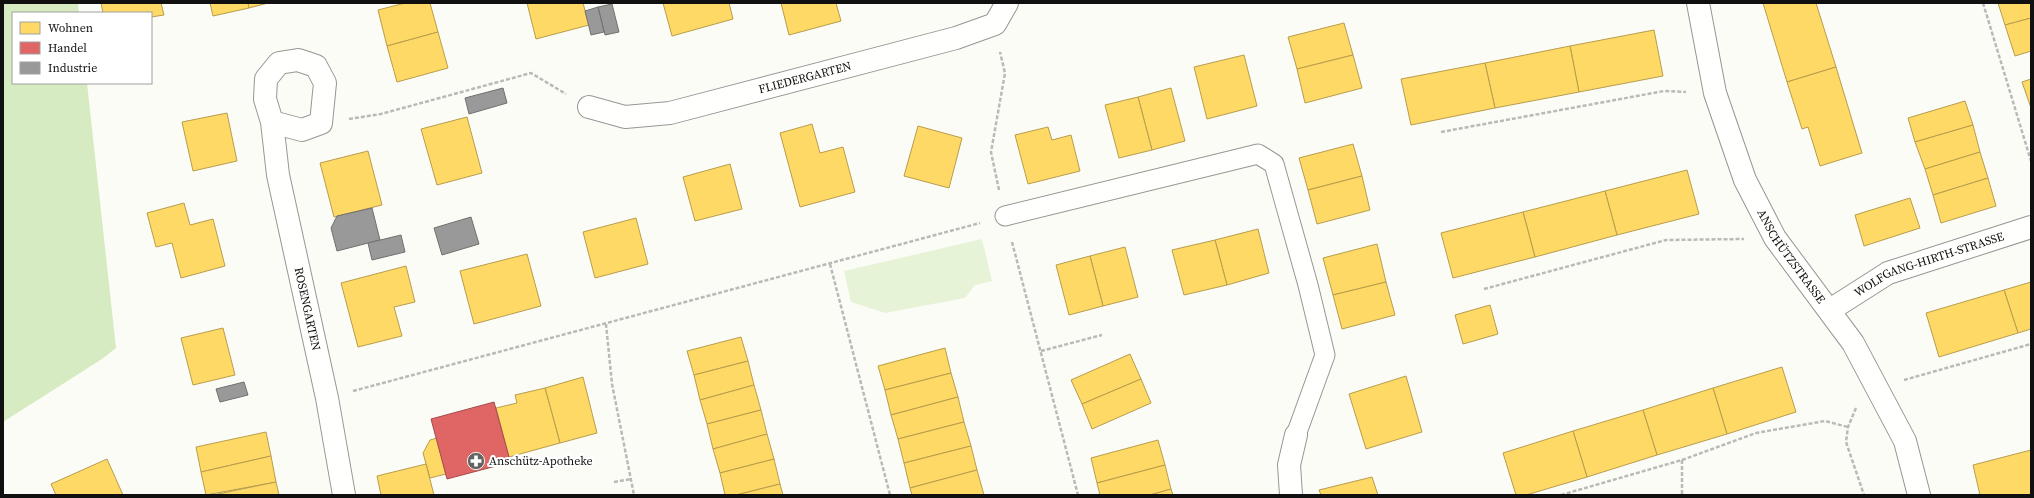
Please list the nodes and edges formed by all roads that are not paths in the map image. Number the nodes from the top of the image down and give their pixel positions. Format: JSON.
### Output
{"nodes":[{"id":1,"x":1007,"y":3,"type":"edge"},
{"id":2,"x":1698,"y":3,"type":"edge"},
{"id":3,"x":589,"y":107,"type":"road end"},
{"id":4,"x":272,"y":122,"type":"junction"},
{"id":5,"x":1005,"y":216,"type":"road end"},
{"id":6,"x":2031,"y":227,"type":"edge"},
{"id":7,"x":1830,"y":310,"type":"junction"},
{"id":8,"x":1296,"y":435,"type":"joint"},
{"id":9,"x":344,"y":495,"type":"edge"},
{"id":10,"x":1291,"y":495,"type":"edge"},
{"id":11,"x":1919,"y":495,"type":"edge"}],
"edges":[{"from":1,"to":3,"type":"street","name":"FLIEDERGARTEN"},
{"from":2,"to":7,"type":"street","name":"ANSCHÜTZSTRASSE"},
{"from":4,"to":4,"type":"street","name":"ROSENGARTEN"},
{"from":4,"to":9,"type":"street","name":"ROSENGARTEN"},
{"from":5,"to":8,"type":"lane"},
{"from":6,"to":7,"type":"street","name":"WOLFGANG-HIRTH-STRASSE"},
{"from":7,"to":11,"type":"street","name":"ANSCHÜTZSTRASSE"},
{"from":8,"to":10,"type":"street"}]}
